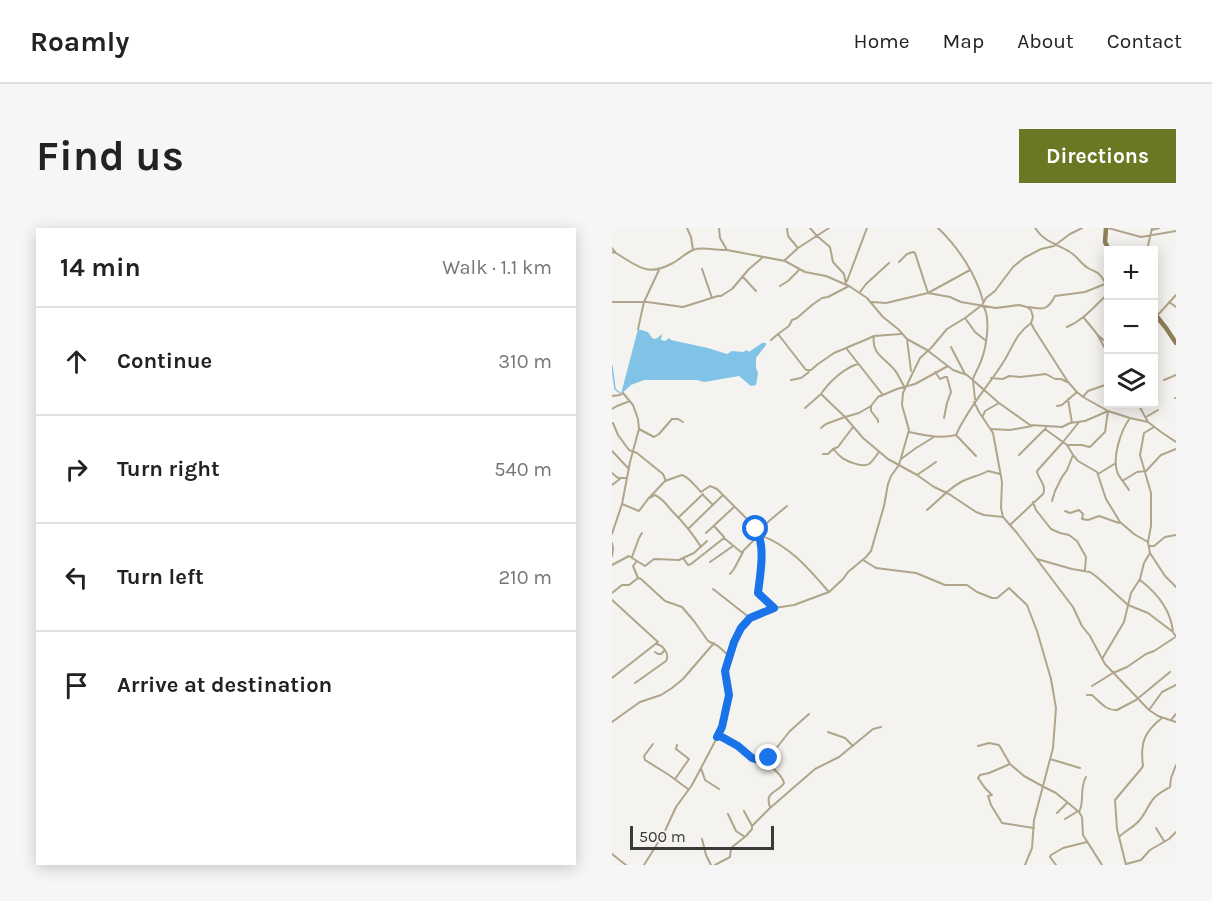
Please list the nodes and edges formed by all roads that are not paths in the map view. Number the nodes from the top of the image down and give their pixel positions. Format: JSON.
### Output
{"nodes":[{"id":1,"x":687,"y":228,"type":"edge"},
{"id":2,"x":719,"y":228,"type":"edge"},
{"id":3,"x":787,"y":228,"type":"edge"},
{"id":4,"x":810,"y":228,"type":"edge"},
{"id":5,"x":829,"y":228,"type":"edge"},
{"id":6,"x":867,"y":228,"type":"edge"},
{"id":7,"x":938,"y":228,"type":"edge"},
{"id":8,"x":1035,"y":228,"type":"edge"},
{"id":9,"x":1082,"y":228,"type":"edge"},
{"id":10,"x":1107,"y":228,"type":"edge"},
{"id":11,"x":1159,"y":228,"type":"edge"},
{"id":12,"x":1152,"y":229,"type":"edge"},
{"id":13,"x":1176,"y":231,"type":"edge"},
{"id":14,"x":817,"y":236,"type":"junction"},
{"id":15,"x":1151,"y":236,"type":"junction"},
{"id":16,"x":1054,"y":246,"type":"junction"},
{"id":17,"x":1108,"y":246,"type":"edge"},
{"id":18,"x":1148,"y":246,"type":"edge"},
{"id":19,"x":798,"y":248,"type":"junction"},
{"id":20,"x":612,"y":250,"type":"edge"},
{"id":21,"x":693,"y":250,"type":"junction"},
{"id":22,"x":727,"y":250,"type":"junction"},
{"id":23,"x":762,"y":258,"type":"junction"},
{"id":24,"x":785,"y":261,"type":"junction"},
{"id":25,"x":899,"y":262,"type":"dead end"},
{"id":26,"x":889,"y":263,"type":"dead end"},
{"id":27,"x":702,"y":269,"type":"dead end"},
{"id":28,"x":800,"y":269,"type":"junction"},
{"id":29,"x":659,"y":270,"type":"junction"},
{"id":30,"x":970,"y":270,"type":"junction"},
{"id":31,"x":743,"y":277,"type":"junction"},
{"id":32,"x":1104,"y":280,"type":"edge"},
{"id":33,"x":848,"y":285,"type":"junction"},
{"id":34,"x":780,"y":286,"type":"dead end"},
{"id":35,"x":1104,"y":286,"type":"edge"},
{"id":36,"x":756,"y":291,"type":"dead end"},
{"id":37,"x":860,"y":292,"type":"junction"},
{"id":38,"x":927,"y":293,"type":"junction"},
{"id":39,"x":1176,"y":295,"type":"edge"},
{"id":40,"x":712,"y":298,"type":"junction"},
{"id":41,"x":1104,"y":298,"type":"edge"},
{"id":42,"x":612,"y":302,"type":"edge"},
{"id":43,"x":644,"y":302,"type":"junction"},
{"id":44,"x":872,"y":302,"type":"junction"},
{"id":45,"x":1170,"y":302,"type":"junction"},
{"id":46,"x":983,"y":303,"type":"junction"},
{"id":47,"x":1027,"y":307,"type":"junction"},
{"id":48,"x":1176,"y":307,"type":"edge"},
{"id":49,"x":1158,"y":312,"type":"edge"},
{"id":50,"x":965,"y":318,"type":"junction"},
{"id":51,"x":1084,"y":318,"type":"junction"},
{"id":52,"x":1158,"y":319,"type":"edge"},
{"id":53,"x":1031,"y":323,"type":"junction"},
{"id":54,"x":1068,"y":327,"type":"dead end"},
{"id":55,"x":638,"y":329,"type":"dead end"},
{"id":56,"x":901,"y":333,"type":"junction"},
{"id":57,"x":778,"y":334,"type":"junction"},
{"id":58,"x":1097,"y":334,"type":"junction"},
{"id":59,"x":874,"y":336,"type":"junction"},
{"id":60,"x":907,"y":339,"type":"junction"},
{"id":61,"x":771,"y":340,"type":"dead end"},
{"id":62,"x":1104,"y":340,"type":"edge"},
{"id":63,"x":986,"y":341,"type":"junction"},
{"id":64,"x":1176,"y":343,"type":"edge"},
{"id":65,"x":951,"y":347,"type":"dead end"},
{"id":66,"x":1104,"y":347,"type":"edge"},
{"id":67,"x":846,"y":348,"type":"junction"},
{"id":68,"x":927,"y":350,"type":"junction"},
{"id":69,"x":858,"y":364,"type":"junction"},
{"id":70,"x":948,"y":366,"type":"junction"},
{"id":71,"x":811,"y":370,"type":"junction"},
{"id":72,"x":935,"y":372,"type":"junction"},
{"id":73,"x":911,"y":374,"type":"junction"},
{"id":74,"x":965,"y":374,"type":"junction"},
{"id":75,"x":1176,"y":375,"type":"edge"},
{"id":76,"x":991,"y":378,"type":"junction"},
{"id":77,"x":791,"y":380,"type":"dead end"},
{"id":78,"x":1164,"y":380,"type":"dead end"},
{"id":79,"x":973,"y":381,"type":"junction"},
{"id":80,"x":1068,"y":382,"type":"junction"},
{"id":81,"x":1104,"y":385,"type":"edge"},
{"id":82,"x":905,"y":386,"type":"junction"},
{"id":83,"x":982,"y":390,"type":"junction"},
{"id":84,"x":1077,"y":392,"type":"junction"},
{"id":85,"x":821,"y":394,"type":"junction"},
{"id":86,"x":884,"y":395,"type":"junction"},
{"id":87,"x":612,"y":396,"type":"edge"},
{"id":88,"x":1083,"y":397,"type":"junction"},
{"id":89,"x":1068,"y":399,"type":"junction"},
{"id":90,"x":630,"y":401,"type":"junction"},
{"id":91,"x":975,"y":401,"type":"junction"},
{"id":92,"x":999,"y":403,"type":"junction"},
{"id":93,"x":871,"y":406,"type":"junction"},
{"id":94,"x":1057,"y":406,"type":"dead end"},
{"id":95,"x":805,"y":408,"type":"dead end"},
{"id":96,"x":1141,"y":408,"type":"edge"},
{"id":97,"x":969,"y":409,"type":"junction"},
{"id":98,"x":612,"y":410,"type":"edge"},
{"id":99,"x":1158,"y":410,"type":"dead end"},
{"id":100,"x":1108,"y":411,"type":"junction"},
{"id":101,"x":1143,"y":411,"type":"joint"},
{"id":102,"x":979,"y":412,"type":"junction"},
{"id":103,"x":845,"y":417,"type":"junction"},
{"id":104,"x":982,"y":417,"type":"junction"},
{"id":105,"x":1146,"y":417,"type":"junction"},
{"id":106,"x":944,"y":418,"type":"dead end"},
{"id":107,"x":1130,"y":418,"type":"junction"},
{"id":108,"x":683,"y":422,"type":"dead end"},
{"id":109,"x":878,"y":422,"type":"dead end"},
{"id":110,"x":1079,"y":422,"type":"junction"},
{"id":111,"x":1148,"y":422,"type":"junction"},
{"id":112,"x":613,"y":423,"type":"edge"},
{"id":113,"x":1072,"y":423,"type":"junction"},
{"id":114,"x":1034,"y":426,"type":"junction"},
{"id":115,"x":853,"y":427,"type":"junction"},
{"id":116,"x":1154,"y":427,"type":"junction"},
{"id":117,"x":821,"y":428,"type":"dead end"},
{"id":118,"x":1047,"y":428,"type":"junction"},
{"id":119,"x":639,"y":429,"type":"junction"},
{"id":120,"x":991,"y":429,"type":"junction"},
{"id":121,"x":908,"y":432,"type":"junction"},
{"id":122,"x":956,"y":435,"type":"junction"},
{"id":123,"x":934,"y":437,"type":"junction"},
{"id":124,"x":1176,"y":442,"type":"edge"},
{"id":125,"x":1065,"y":443,"type":"junction"},
{"id":126,"x":833,"y":449,"type":"junction"},
{"id":127,"x":1176,"y":449,"type":"edge"},
{"id":128,"x":612,"y":451,"type":"edge"},
{"id":129,"x":633,"y":452,"type":"junction"},
{"id":130,"x":879,"y":452,"type":"junction"},
{"id":131,"x":823,"y":454,"type":"dead end"},
{"id":132,"x":1018,"y":455,"type":"dead end"},
{"id":133,"x":1073,"y":455,"type":"junction"},
{"id":134,"x":976,"y":456,"type":"dead end"},
{"id":135,"x":901,"y":459,"type":"junction"},
{"id":136,"x":936,"y":462,"type":"dead end"},
{"id":137,"x":1116,"y":463,"type":"junction"},
{"id":138,"x":899,"y":465,"type":"junction"},
{"id":139,"x":628,"y":468,"type":"junction"},
{"id":140,"x":1145,"y":471,"type":"junction"},
{"id":141,"x":612,"y":473,"type":"edge"},
{"id":142,"x":999,"y":473,"type":"junction"},
{"id":143,"x":1098,"y":474,"type":"junction"},
{"id":144,"x":917,"y":475,"type":"junction"},
{"id":145,"x":627,"y":478,"type":"junction"},
{"id":146,"x":620,"y":479,"type":"junction"},
{"id":147,"x":1124,"y":480,"type":"junction"},
{"id":148,"x":666,"y":481,"type":"junction"},
{"id":149,"x":612,"y":485,"type":"edge"},
{"id":150,"x":1129,"y":490,"type":"dead end"},
{"id":151,"x":947,"y":492,"type":"junction"},
{"id":152,"x":702,"y":493,"type":"junction"},
{"id":153,"x":723,"y":495,"type":"junction"},
{"id":154,"x":648,"y":499,"type":"junction"},
{"id":155,"x":1052,"y":501,"type":"dead end"},
{"id":156,"x":1033,"y":502,"type":"junction"},
{"id":157,"x":622,"y":504,"type":"junction"},
{"id":158,"x":713,"y":505,"type":"junction"},
{"id":159,"x":787,"y":506,"type":"dead end"},
{"id":160,"x":734,"y":507,"type":"junction"},
{"id":161,"x":927,"y":510,"type":"dead end"},
{"id":162,"x":1065,"y":511,"type":"dead end"},
{"id":163,"x":679,"y":517,"type":"junction"},
{"id":164,"x":1003,"y":517,"type":"junction"},
{"id":165,"x":614,"y":523,"type":"edge"},
{"id":166,"x":1122,"y":524,"type":"junction"},
{"id":167,"x":1010,"y":525,"type":"junction"},
{"id":168,"x":714,"y":526,"type":"junction"},
{"id":169,"x":688,"y":530,"type":"junction"},
{"id":170,"x":642,"y":533,"type":"dead end"},
{"id":171,"x":706,"y":533,"type":"dead end"},
{"id":172,"x":612,"y":534,"type":"edge"},
{"id":173,"x":758,"y":534,"type":"junction"},
{"id":174,"x":1176,"y":535,"type":"edge"},
{"id":175,"x":725,"y":538,"type":"junction"},
{"id":176,"x":707,"y":542,"type":"dead end"},
{"id":177,"x":1148,"y":542,"type":"junction"},
{"id":178,"x":612,"y":543,"type":"edge"},
{"id":179,"x":733,"y":546,"type":"junction"},
{"id":180,"x":1149,"y":546,"type":"junction"},
{"id":181,"x":699,"y":548,"type":"junction"},
{"id":182,"x":743,"y":552,"type":"junction"},
{"id":183,"x":1150,"y":554,"type":"junction"},
{"id":184,"x":703,"y":555,"type":"junction"},
{"id":185,"x":612,"y":556,"type":"edge"},
{"id":186,"x":632,"y":557,"type":"junction"},
{"id":187,"x":683,"y":558,"type":"junction"},
{"id":188,"x":1037,"y":559,"type":"junction"},
{"id":189,"x":862,"y":560,"type":"junction"},
{"id":190,"x":637,"y":561,"type":"junction"},
{"id":191,"x":710,"y":562,"type":"dead end"},
{"id":192,"x":612,"y":565,"type":"edge"},
{"id":193,"x":1085,"y":570,"type":"junction"},
{"id":194,"x":730,"y":574,"type":"dead end"},
{"id":195,"x":638,"y":578,"type":"junction"},
{"id":196,"x":1140,"y":579,"type":"junction"},
{"id":197,"x":1176,"y":579,"type":"edge"},
{"id":198,"x":1172,"y":582,"type":"junction"},
{"id":199,"x":1176,"y":587,"type":"edge"},
{"id":200,"x":713,"y":589,"type":"dead end"},
{"id":201,"x":829,"y":592,"type":"junction"},
{"id":202,"x":612,"y":593,"type":"edge"},
{"id":203,"x":612,"y":600,"type":"edge"},
{"id":204,"x":1128,"y":605,"type":"junction"},
{"id":205,"x":774,"y":608,"type":"junction"},
{"id":206,"x":750,"y":618,"type":"junction"},
{"id":207,"x":1173,"y":632,"type":"junction"},
{"id":208,"x":1176,"y":637,"type":"edge"},
{"id":209,"x":714,"y":643,"type":"junction"},
{"id":210,"x":656,"y":644,"type":"junction"},
{"id":211,"x":665,"y":650,"type":"junction"},
{"id":212,"x":655,"y":652,"type":"dead end"},
{"id":213,"x":729,"y":656,"type":"junction"},
{"id":214,"x":1102,"y":659,"type":"junction"},
{"id":215,"x":1170,"y":672,"type":"dead end"},
{"id":216,"x":1113,"y":673,"type":"junction"},
{"id":217,"x":612,"y":678,"type":"edge"},
{"id":218,"x":634,"y":683,"type":"dead end"},
{"id":219,"x":1176,"y":685,"type":"edge"},
{"id":220,"x":1092,"y":686,"type":"dead end"},
{"id":221,"x":1087,"y":695,"type":"dead end"},
{"id":222,"x":1137,"y":699,"type":"junction"},
{"id":223,"x":1149,"y":710,"type":"junction"},
{"id":224,"x":809,"y":714,"type":"dead end"},
{"id":225,"x":1176,"y":714,"type":"edge"},
{"id":226,"x":1162,"y":718,"type":"junction"},
{"id":227,"x":1171,"y":720,"type":"junction"},
{"id":228,"x":612,"y":722,"type":"edge"},
{"id":229,"x":1176,"y":722,"type":"edge"},
{"id":230,"x":881,"y":727,"type":"dead end"},
{"id":231,"x":828,"y":732,"type":"dead end"},
{"id":232,"x":717,"y":737,"type":"junction"},
{"id":233,"x":653,"y":744,"type":"dead end"},
{"id":234,"x":677,"y":746,"type":"dead end"},
{"id":235,"x":853,"y":746,"type":"junction"},
{"id":236,"x":978,"y":746,"type":"dead end"},
{"id":237,"x":769,"y":758,"type":"junction"},
{"id":238,"x":1050,"y":759,"type":"junction"},
{"id":239,"x":1010,"y":764,"type":"junction"},
{"id":240,"x":1176,"y":765,"type":"edge"},
{"id":241,"x":701,"y":768,"type":"junction"},
{"id":242,"x":1080,"y":768,"type":"dead end"},
{"id":243,"x":1086,"y":777,"type":"dead end"},
{"id":244,"x":675,"y":778,"type":"junction"},
{"id":245,"x":1044,"y":787,"type":"junction"},
{"id":246,"x":689,"y":789,"type":"junction"},
{"id":247,"x":719,"y":789,"type":"dead end"},
{"id":248,"x":1067,"y":803,"type":"junction"},
{"id":249,"x":770,"y":808,"type":"junction"},
{"id":250,"x":744,"y":811,"type":"dead end"},
{"id":251,"x":1078,"y":812,"type":"junction"},
{"id":252,"x":1057,"y":813,"type":"dead end"},
{"id":253,"x":728,"y":814,"type":"dead end"},
{"id":254,"x":1065,"y":819,"type":"dead end"},
{"id":255,"x":752,"y":826,"type":"junction"},
{"id":256,"x":1034,"y":828,"type":"junction"},
{"id":257,"x":1156,"y":828,"type":"dead end"},
{"id":258,"x":1176,"y":832,"type":"edge"},
{"id":259,"x":745,"y":837,"type":"junction"},
{"id":260,"x":1119,"y":837,"type":"junction"},
{"id":261,"x":702,"y":839,"type":"dead end"},
{"id":262,"x":1087,"y":842,"type":"junction"},
{"id":263,"x":1165,"y":842,"type":"junction"},
{"id":264,"x":612,"y":854,"type":"edge"},
{"id":265,"x":626,"y":865,"type":"edge"},
{"id":266,"x":644,"y":865,"type":"edge"},
{"id":267,"x":711,"y":865,"type":"edge"},
{"id":268,"x":715,"y":865,"type":"edge"},
{"id":269,"x":1024,"y":865,"type":"edge"},
{"id":270,"x":1056,"y":865,"type":"edge"},
{"id":271,"x":1102,"y":865,"type":"edge"},
{"id":272,"x":1125,"y":865,"type":"edge"}],
"edges":[{"from":1,"to":21,"type":"street"},
{"from":2,"to":22,"type":"street"},
{"from":3,"to":19,"type":"street"},
{"from":4,"to":14,"type":"street"},
{"from":5,"to":14,"type":"street"},
{"from":6,"to":33,"type":"street"},
{"from":7,"to":30,"type":"street"},
{"from":8,"to":16,"type":"street"},
{"from":9,"to":16,"type":"street"},
{"from":10,"to":15,"type":"street"},
{"from":10,"to":17,"type":"street"},
{"from":11,"to":12,"type":"street"},
{"from":12,"to":15,"type":"street"},
{"from":13,"to":15,"type":"street"},
{"from":14,"to":19,"type":"street"},
{"from":14,"to":33,"type":"street"},
{"from":15,"to":18,"type":"street"},
{"from":16,"to":32,"type":"street"},
{"from":16,"to":46,"type":"street"},
{"from":19,"to":24,"type":"street"},
{"from":20,"to":29,"type":"street"},
{"from":21,"to":22,"type":"street"},
{"from":21,"to":29,"type":"street"},
{"from":22,"to":23,"type":"street"},
{"from":23,"to":24,"type":"street"},
{"from":23,"to":31,"type":"street"},
{"from":24,"to":28,"type":"street"},
{"from":25,"to":38,"type":"street"},
{"from":26,"to":37,"type":"street"},
{"from":27,"to":40,"type":"street"},
{"from":28,"to":33,"type":"street"},
{"from":28,"to":34,"type":"street"},
{"from":29,"to":43,"type":"street"},
{"from":30,"to":38,"type":"street"},
{"from":30,"to":46,"type":"street"},
{"from":31,"to":36,"type":"street"},
{"from":31,"to":40,"type":"street"},
{"from":33,"to":37,"type":"street"},
{"from":33,"to":57,"type":"street"},
{"from":35,"to":47,"type":"street"},
{"from":37,"to":44,"type":"street"},
{"from":38,"to":44,"type":"street"},
{"from":38,"to":46,"type":"street"},
{"from":39,"to":45,"type":"street"},
{"from":40,"to":43,"type":"street"},
{"from":41,"to":51,"type":"street"},
{"from":42,"to":43,"type":"street"},
{"from":43,"to":55,"type":"street"},
{"from":44,"to":56,"type":"street"},
{"from":45,"to":48,"type":"street"},
{"from":45,"to":49,"type":"street"},
{"from":46,"to":47,"type":"street"},
{"from":46,"to":50,"type":"street"},
{"from":46,"to":63,"type":"street"},
{"from":47,"to":53,"type":"street"},
{"from":50,"to":63,"type":"street"},
{"from":50,"to":68,"type":"street"},
{"from":51,"to":54,"type":"street"},
{"from":51,"to":58,"type":"street"},
{"from":52,"to":64,"type":"street"},
{"from":53,"to":76,"type":"street"},
{"from":53,"to":80,"type":"street"},
{"from":56,"to":59,"type":"street"},
{"from":56,"to":60,"type":"street"},
{"from":57,"to":61,"type":"street"},
{"from":57,"to":71,"type":"street"},
{"from":58,"to":62,"type":"street"},
{"from":58,"to":66,"type":"street"},
{"from":59,"to":67,"type":"street"},
{"from":59,"to":82,"type":"street"},
{"from":60,"to":68,"type":"street"},
{"from":60,"to":73,"type":"street"},
{"from":63,"to":79,"type":"street"},
{"from":65,"to":74,"type":"street"},
{"from":67,"to":69,"type":"street"},
{"from":67,"to":71,"type":"street"},
{"from":68,"to":70,"type":"street"},
{"from":68,"to":73,"type":"street"},
{"from":69,"to":85,"type":"street"},
{"from":69,"to":86,"type":"street"},
{"from":70,"to":72,"type":"street"},
{"from":70,"to":74,"type":"street"},
{"from":71,"to":77,"type":"street"},
{"from":72,"to":82,"type":"street"},
{"from":72,"to":106,"type":"street"},
{"from":73,"to":82,"type":"street"},
{"from":74,"to":79,"type":"street"},
{"from":75,"to":78,"type":"street"},
{"from":76,"to":80,"type":"street"},
{"from":76,"to":83,"type":"street"},
{"from":79,"to":83,"type":"street"},
{"from":79,"to":91,"type":"street"},
{"from":80,"to":84,"type":"street"},
{"from":81,"to":88,"type":"street"},
{"from":82,"to":86,"type":"street"},
{"from":82,"to":121,"type":"street"},
{"from":83,"to":91,"type":"street"},
{"from":83,"to":92,"type":"street"},
{"from":84,"to":88,"type":"street"},
{"from":84,"to":89,"type":"street"},
{"from":85,"to":95,"type":"street"},
{"from":85,"to":103,"type":"street"},
{"from":86,"to":93,"type":"street"},
{"from":87,"to":90,"type":"street"},
{"from":88,"to":100,"type":"street"},
{"from":89,"to":94,"type":"street"},
{"from":89,"to":113,"type":"street"},
{"from":90,"to":98,"type":"street"},
{"from":90,"to":119,"type":"street"},
{"from":91,"to":97,"type":"street"},
{"from":91,"to":102,"type":"street"},
{"from":92,"to":104,"type":"street"},
{"from":92,"to":114,"type":"street"},
{"from":93,"to":103,"type":"street"},
{"from":93,"to":109,"type":"street"},
{"from":96,"to":101,"type":"street"},
{"from":97,"to":102,"type":"street"},
{"from":97,"to":122,"type":"street"},
{"from":99,"to":105,"type":"street"},
{"from":100,"to":107,"type":"street"},
{"from":100,"to":110,"type":"street"},
{"from":100,"to":125,"type":"street"},
{"from":101,"to":105,"type":"street"},
{"from":102,"to":104,"type":"street"},
{"from":103,"to":115,"type":"street"},
{"from":103,"to":117,"type":"street"},
{"from":104,"to":120,"type":"street"},
{"from":105,"to":111,"type":"street"},
{"from":107,"to":111,"type":"street"},
{"from":107,"to":137,"type":"street"},
{"from":108,"to":119,"type":"street"},
{"from":110,"to":113,"type":"street"},
{"from":110,"to":125,"type":"street"},
{"from":111,"to":116,"type":"street"},
{"from":112,"to":129,"type":"street"},
{"from":113,"to":118,"type":"street"},
{"from":114,"to":118,"type":"street"},
{"from":114,"to":120,"type":"street"},
{"from":115,"to":126,"type":"street"},
{"from":115,"to":130,"type":"street"},
{"from":116,"to":124,"type":"street"},
{"from":116,"to":140,"type":"street"},
{"from":118,"to":125,"type":"street"},
{"from":118,"to":132,"type":"street"},
{"from":119,"to":129,"type":"street"},
{"from":120,"to":142,"type":"street"},
{"from":121,"to":123,"type":"street"},
{"from":121,"to":135,"type":"street"},
{"from":122,"to":123,"type":"street"},
{"from":122,"to":134,"type":"street"},
{"from":123,"to":135,"type":"street"},
{"from":125,"to":133,"type":"street"},
{"from":125,"to":156,"type":"street"},
{"from":126,"to":130,"type":"street"},
{"from":126,"to":131,"type":"street"},
{"from":127,"to":140,"type":"street"},
{"from":128,"to":139,"type":"street"},
{"from":129,"to":139,"type":"street"},
{"from":129,"to":148,"type":"street"},
{"from":130,"to":138,"type":"street"},
{"from":133,"to":143,"type":"street"},
{"from":133,"to":155,"type":"street"},
{"from":135,"to":138,"type":"street"},
{"from":136,"to":144,"type":"street"},
{"from":137,"to":143,"type":"street"},
{"from":137,"to":147,"type":"street"},
{"from":138,"to":144,"type":"street"},
{"from":138,"to":189,"type":"street"},
{"from":139,"to":145,"type":"street"},
{"from":140,"to":147,"type":"street"},
{"from":140,"to":177,"type":"street"},
{"from":141,"to":146,"type":"street"},
{"from":142,"to":151,"type":"street"},
{"from":142,"to":164,"type":"street"},
{"from":143,"to":166,"type":"street"},
{"from":144,"to":151,"type":"street"},
{"from":145,"to":146,"type":"street"},
{"from":145,"to":157,"type":"street"},
{"from":146,"to":149,"type":"street"},
{"from":147,"to":150,"type":"street"},
{"from":148,"to":152,"type":"street"},
{"from":148,"to":154,"type":"street"},
{"from":151,"to":161,"type":"street"},
{"from":151,"to":164,"type":"street"},
{"from":152,"to":153,"type":"street"},
{"from":152,"to":158,"type":"street"},
{"from":152,"to":163,"type":"street"},
{"from":153,"to":158,"type":"street"},
{"from":153,"to":160,"type":"street"},
{"from":154,"to":157,"type":"street"},
{"from":154,"to":163,"type":"street"},
{"from":156,"to":167,"type":"street"},
{"from":156,"to":193,"type":"street"},
{"from":157,"to":165,"type":"street"},
{"from":158,"to":169,"type":"street"},
{"from":159,"to":173,"type":"street"},
{"from":160,"to":168,"type":"street"},
{"from":160,"to":173,"type":"street"},
{"from":162,"to":166,"type":"street"},
{"from":163,"to":169,"type":"street"},
{"from":164,"to":167,"type":"street"},
{"from":165,"to":172,"type":"street"},
{"from":166,"to":177,"type":"street"},
{"from":167,"to":188,"type":"street"},
{"from":168,"to":171,"type":"street"},
{"from":168,"to":175,"type":"street"},
{"from":169,"to":181,"type":"street"},
{"from":170,"to":186,"type":"street"},
{"from":173,"to":182,"type":"street"},
{"from":173,"to":201,"type":"street"},
{"from":173,"to":205,"type":"street"},
{"from":174,"to":180,"type":"street"},
{"from":175,"to":179,"type":"street"},
{"from":175,"to":184,"type":"street"},
{"from":176,"to":181,"type":"street"},
{"from":177,"to":180,"type":"street"},
{"from":178,"to":185,"type":"street"},
{"from":179,"to":182,"type":"street"},
{"from":179,"to":191,"type":"street"},
{"from":180,"to":183,"type":"street"},
{"from":181,"to":184,"type":"street"},
{"from":181,"to":187,"type":"street"},
{"from":182,"to":194,"type":"street"},
{"from":183,"to":196,"type":"street"},
{"from":183,"to":198,"type":"street"},
{"from":184,"to":187,"type":"street"},
{"from":186,"to":190,"type":"street"},
{"from":186,"to":192,"type":"street"},
{"from":187,"to":190,"type":"street"},
{"from":188,"to":193,"type":"street"},
{"from":188,"to":214,"type":"street"},
{"from":189,"to":201,"type":"street"},
{"from":189,"to":238,"type":"street"},
{"from":190,"to":195,"type":"street"},
{"from":193,"to":204,"type":"street"},
{"from":195,"to":202,"type":"street"},
{"from":195,"to":209,"type":"street"},
{"from":196,"to":204,"type":"street"},
{"from":196,"to":207,"type":"street"},
{"from":197,"to":198,"type":"street"},
{"from":198,"to":199,"type":"street"},
{"from":200,"to":206,"type":"street"},
{"from":201,"to":205,"type":"street"},
{"from":203,"to":210,"type":"street"},
{"from":204,"to":207,"type":"street"},
{"from":204,"to":214,"type":"street"},
{"from":205,"to":206,"type":"street"},
{"from":206,"to":213,"type":"street"},
{"from":207,"to":208,"type":"street"},
{"from":208,"to":216,"type":"street"},
{"from":209,"to":213,"type":"street"},
{"from":209,"to":228,"type":"street"},
{"from":210,"to":211,"type":"street"},
{"from":210,"to":217,"type":"street"},
{"from":211,"to":212,"type":"street"},
{"from":211,"to":218,"type":"street"},
{"from":213,"to":232,"type":"street"},
{"from":214,"to":216,"type":"street"},
{"from":215,"to":222,"type":"street"},
{"from":216,"to":220,"type":"street"},
{"from":216,"to":222,"type":"street"},
{"from":219,"to":223,"type":"street"},
{"from":221,"to":222,"type":"street"},
{"from":222,"to":223,"type":"street"},
{"from":223,"to":226,"type":"street"},
{"from":224,"to":237,"type":"street"},
{"from":225,"to":227,"type":"street"},
{"from":226,"to":227,"type":"street"},
{"from":226,"to":260,"type":"street"},
{"from":227,"to":229,"type":"street"},
{"from":230,"to":235,"type":"street"},
{"from":231,"to":235,"type":"street"},
{"from":232,"to":237,"type":"street"},
{"from":232,"to":241,"type":"street"},
{"from":233,"to":244,"type":"street"},
{"from":234,"to":244,"type":"street"},
{"from":235,"to":249,"type":"street"},
{"from":236,"to":239,"type":"street"},
{"from":237,"to":249,"type":"street"},
{"from":238,"to":242,"type":"street"},
{"from":238,"to":245,"type":"street"},
{"from":239,"to":245,"type":"street"},
{"from":239,"to":256,"type":"street"},
{"from":240,"to":260,"type":"street"},
{"from":241,"to":246,"type":"street"},
{"from":241,"to":247,"type":"street"},
{"from":243,"to":251,"type":"street"},
{"from":244,"to":246,"type":"street"},
{"from":245,"to":248,"type":"street"},
{"from":245,"to":256,"type":"street"},
{"from":246,"to":266,"type":"street"},
{"from":248,"to":251,"type":"street"},
{"from":248,"to":252,"type":"street"},
{"from":249,"to":255,"type":"street"},
{"from":250,"to":255,"type":"street"},
{"from":251,"to":254,"type":"street"},
{"from":251,"to":262,"type":"street"},
{"from":253,"to":259,"type":"street"},
{"from":255,"to":259,"type":"street"},
{"from":256,"to":269,"type":"street"},
{"from":257,"to":263,"type":"street"},
{"from":258,"to":263,"type":"street"},
{"from":259,"to":268,"type":"street"},
{"from":260,"to":272,"type":"street"},
{"from":261,"to":267,"type":"street"},
{"from":262,"to":270,"type":"street"},
{"from":262,"to":271,"type":"street"},
{"from":263,"to":272,"type":"street"},
{"from":264,"to":265,"type":"street"}]}
